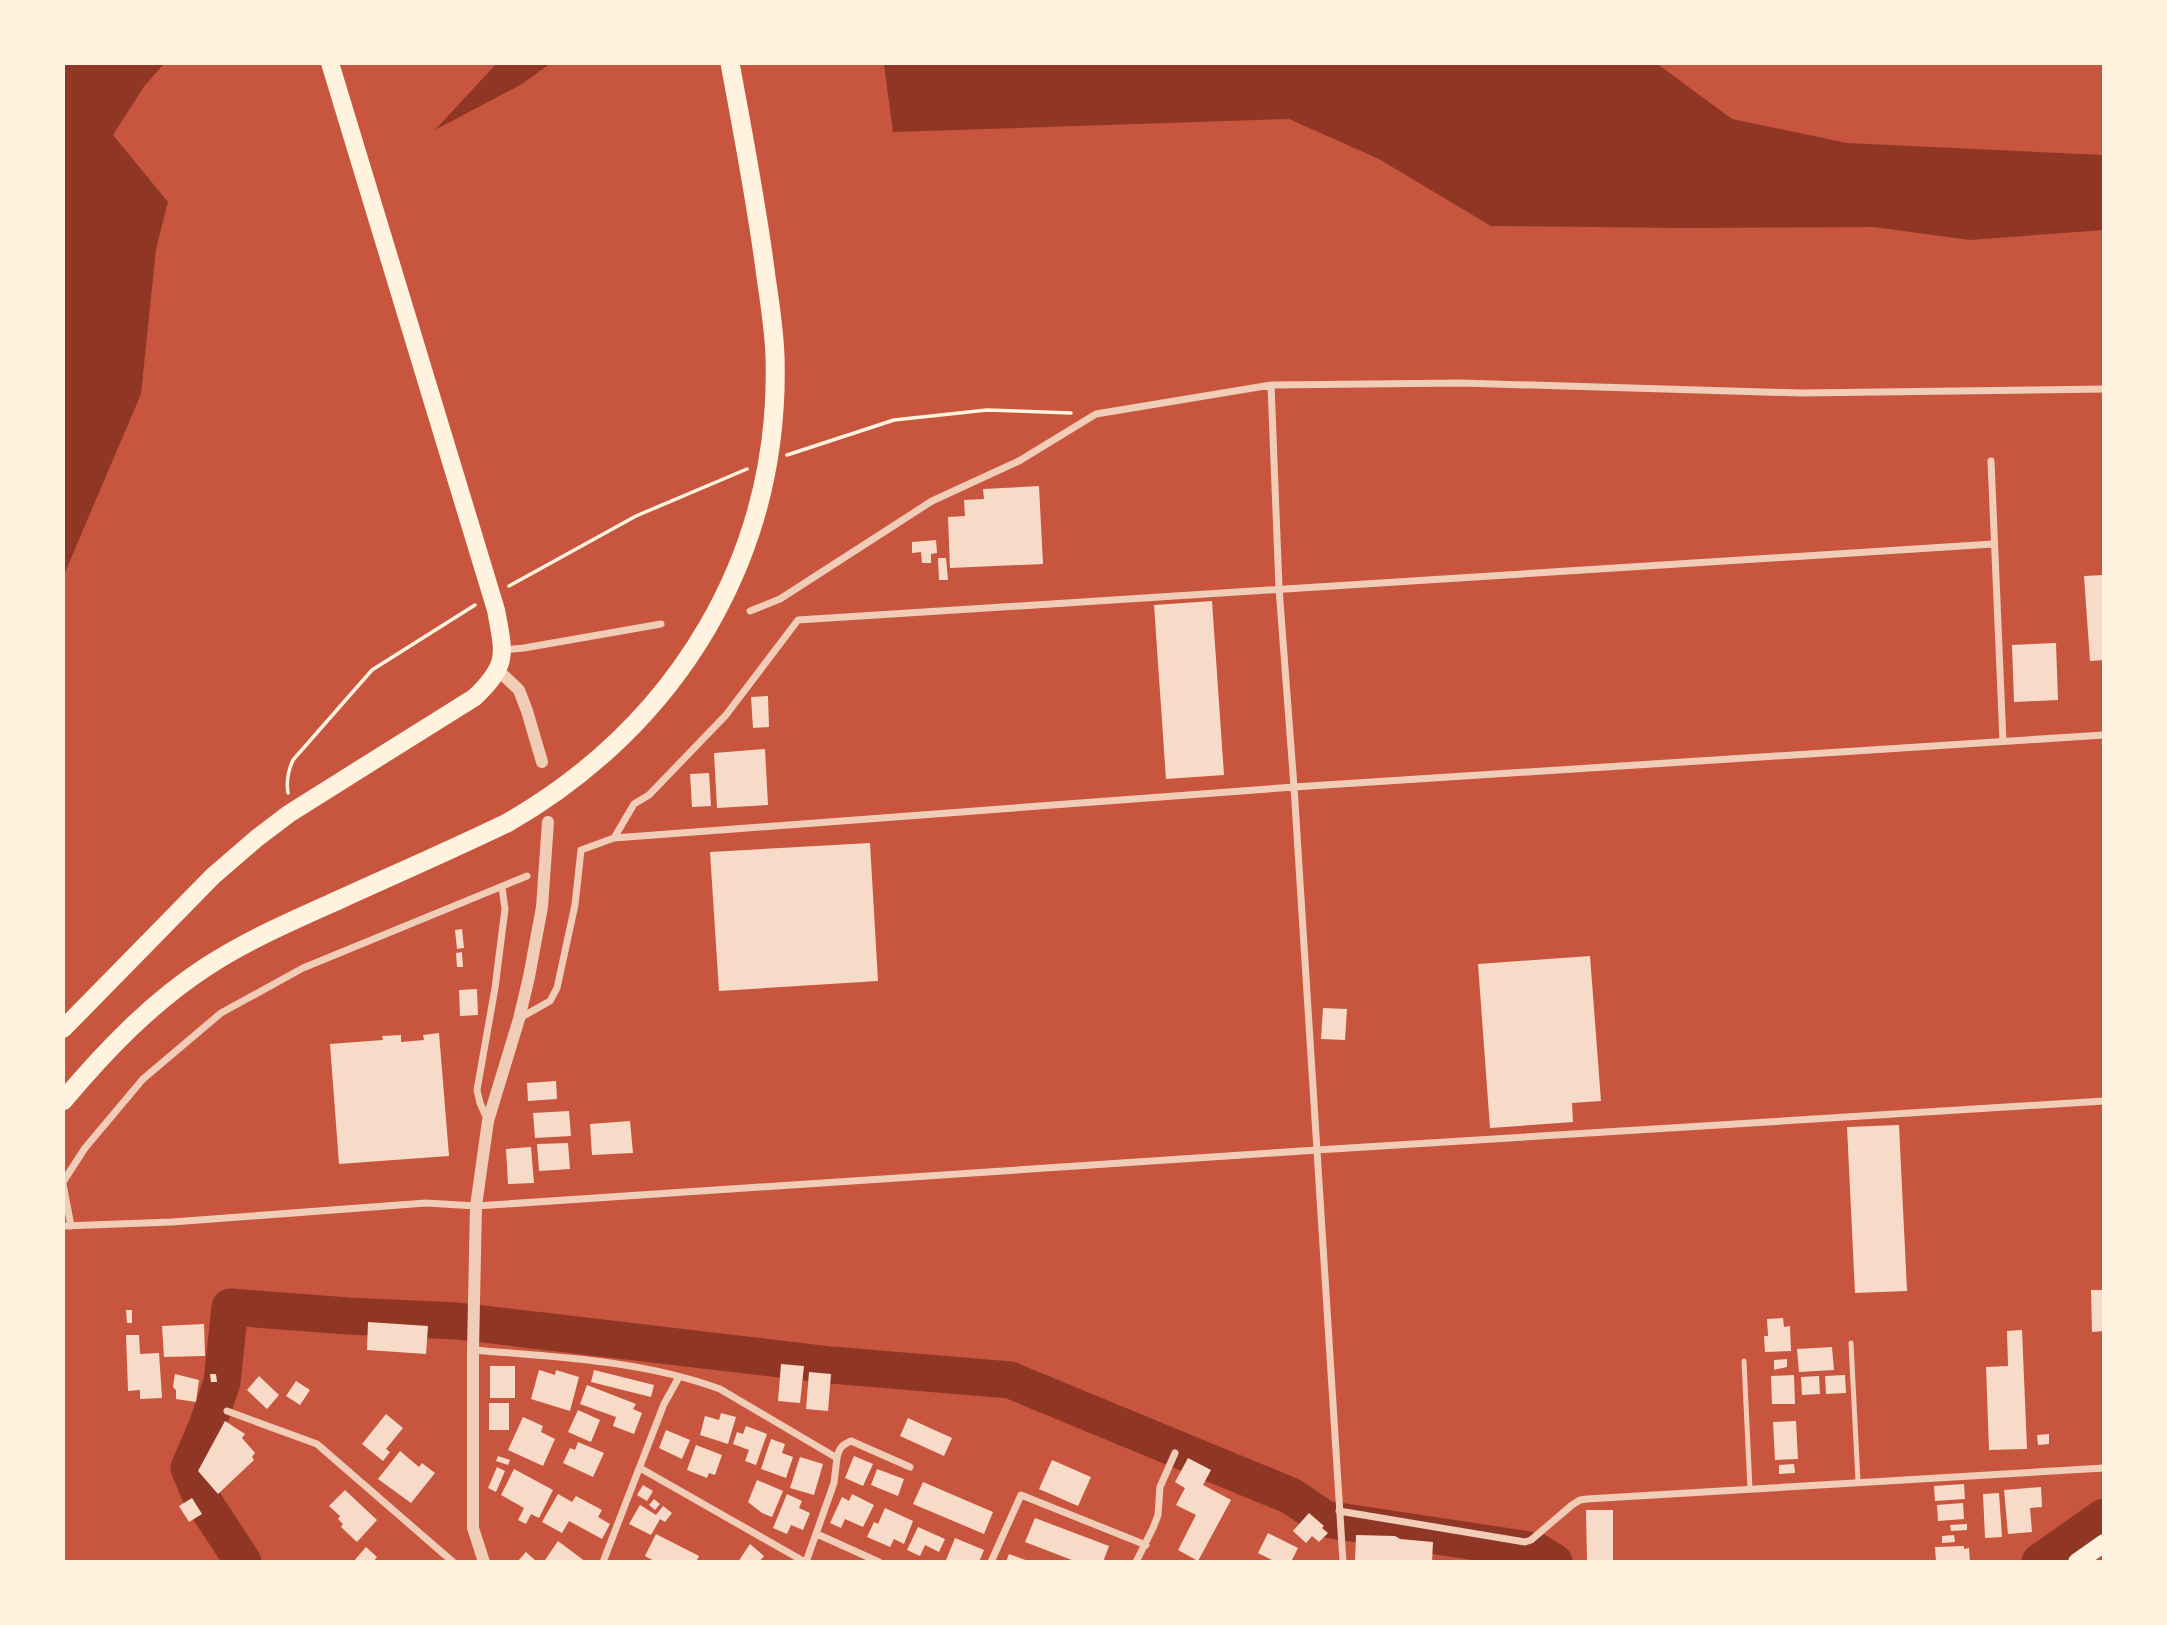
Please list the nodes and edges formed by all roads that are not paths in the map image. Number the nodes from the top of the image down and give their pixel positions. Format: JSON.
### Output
{"nodes":[{"id":1,"x":330,"y":63,"type":"edge"},
{"id":2,"x":720,"y":63,"type":"edge"},
{"id":3,"x":730,"y":63,"type":"edge"},
{"id":4,"x":1271,"y":385,"type":"junction"},
{"id":5,"x":2104,"y":389,"type":"edge"},
{"id":6,"x":1991,"y":461,"type":"dead end"},
{"id":7,"x":743,"y":538,"type":"junction"},
{"id":8,"x":1993,"y":544,"type":"junction"},
{"id":9,"x":1279,"y":588,"type":"junction"},
{"id":10,"x":750,"y":611,"type":"dead end"},
{"id":11,"x":661,"y":624,"type":"dead end"},
{"id":12,"x":503,"y":650,"type":"junction"},
{"id":13,"x":498,"y":670,"type":"junction"},
{"id":14,"x":2104,"y":735,"type":"edge"},
{"id":15,"x":2003,"y":741,"type":"junction"},
{"id":16,"x":542,"y":762,"type":"dead end"},
{"id":17,"x":1294,"y":787,"type":"junction"},
{"id":18,"x":548,"y":822,"type":"dead end"},
{"id":19,"x":614,"y":838,"type":"junction"},
{"id":20,"x":527,"y":876,"type":"dead end"},
{"id":21,"x":502,"y":887,"type":"junction"},
{"id":22,"x":519,"y":1019,"type":"junction"},
{"id":23,"x":63,"y":1029,"type":"edge"},
{"id":24,"x":63,"y":1083,"type":"edge"},
{"id":25,"x":63,"y":1101,"type":"edge"},
{"id":26,"x":2104,"y":1101,"type":"edge"},
{"id":27,"x":488,"y":1121,"type":"junction"},
{"id":28,"x":1317,"y":1150,"type":"junction"},
{"id":29,"x":63,"y":1183,"type":"edge"},
{"id":30,"x":476,"y":1206,"type":"junction"},
{"id":31,"x":67,"y":1226,"type":"edge"},
{"id":32,"x":1852,"y":1343,"type":"dead end"},
{"id":33,"x":473,"y":1350,"type":"junction"},
{"id":34,"x":1744,"y":1361,"type":"dead end"},
{"id":35,"x":679,"y":1377,"type":"junction"},
{"id":36,"x":227,"y":1411,"type":"dead end"},
{"id":37,"x":1175,"y":1453,"type":"dead end"},
{"id":38,"x":837,"y":1458,"type":"junction"},
{"id":39,"x":910,"y":1467,"type":"dead end"},
{"id":40,"x":640,"y":1468,"type":"junction"},
{"id":41,"x":2104,"y":1468,"type":"edge"},
{"id":42,"x":1858,"y":1482,"type":"junction"},
{"id":43,"x":1750,"y":1489,"type":"junction"},
{"id":44,"x":1339,"y":1511,"type":"junction"},
{"id":45,"x":817,"y":1534,"type":"junction"},
{"id":46,"x":1146,"y":1545,"type":"junction"},
{"id":47,"x":453,"y":1562,"type":"edge"},
{"id":48,"x":485,"y":1562,"type":"edge"},
{"id":49,"x":603,"y":1562,"type":"edge"},
{"id":50,"x":806,"y":1562,"type":"edge"},
{"id":51,"x":879,"y":1562,"type":"edge"},
{"id":52,"x":991,"y":1562,"type":"edge"},
{"id":53,"x":1136,"y":1562,"type":"edge"},
{"id":54,"x":1343,"y":1562,"type":"edge"}],
"edges":[{"from":1,"to":12,"type":"highway"},
{"from":2,"to":7,"type":"highway"},
{"from":3,"to":7,"type":"highway"},
{"from":4,"to":5,"type":"street"},
{"from":4,"to":9,"type":"street"},
{"from":4,"to":10,"type":"street"},
{"from":6,"to":8,"type":"street"},
{"from":7,"to":24,"type":"highway"},
{"from":7,"to":25,"type":"highway"},
{"from":8,"to":9,"type":"street"},
{"from":8,"to":15,"type":"street"},
{"from":9,"to":17,"type":"street"},
{"from":9,"to":19,"type":"street"},
{"from":11,"to":12,"type":"street"},
{"from":12,"to":13,"type":"highway"},
{"from":13,"to":16,"type":"street"},
{"from":13,"to":23,"type":"highway"},
{"from":14,"to":15,"type":"street"},
{"from":15,"to":17,"type":"street"},
{"from":17,"to":19,"type":"street"},
{"from":17,"to":28,"type":"street"},
{"from":18,"to":22,"type":"street"},
{"from":19,"to":22,"type":"street"},
{"from":20,"to":21,"type":"street"},
{"from":21,"to":27,"type":"street"},
{"from":21,"to":29,"type":"street"},
{"from":22,"to":27,"type":"street"},
{"from":26,"to":28,"type":"street"},
{"from":27,"to":30,"type":"street"},
{"from":28,"to":30,"type":"street"},
{"from":28,"to":44,"type":"street"},
{"from":29,"to":31,"type":"street"},
{"from":30,"to":31,"type":"street"},
{"from":30,"to":33,"type":"street"},
{"from":32,"to":42,"type":"lane"},
{"from":33,"to":35,"type":"street"},
{"from":33,"to":48,"type":"street"},
{"from":34,"to":43,"type":"lane"},
{"from":35,"to":38,"type":"street"},
{"from":35,"to":40,"type":"street"},
{"from":36,"to":47,"type":"street"},
{"from":37,"to":46,"type":"street"},
{"from":38,"to":39,"type":"street"},
{"from":38,"to":45,"type":"street"},
{"from":40,"to":49,"type":"street"},
{"from":40,"to":50,"type":"street"},
{"from":41,"to":42,"type":"street"},
{"from":42,"to":43,"type":"street"},
{"from":43,"to":44,"type":"street"},
{"from":44,"to":54,"type":"street"},
{"from":45,"to":50,"type":"street"},
{"from":45,"to":51,"type":"street"},
{"from":46,"to":52,"type":"street"},
{"from":46,"to":53,"type":"street"}]}
